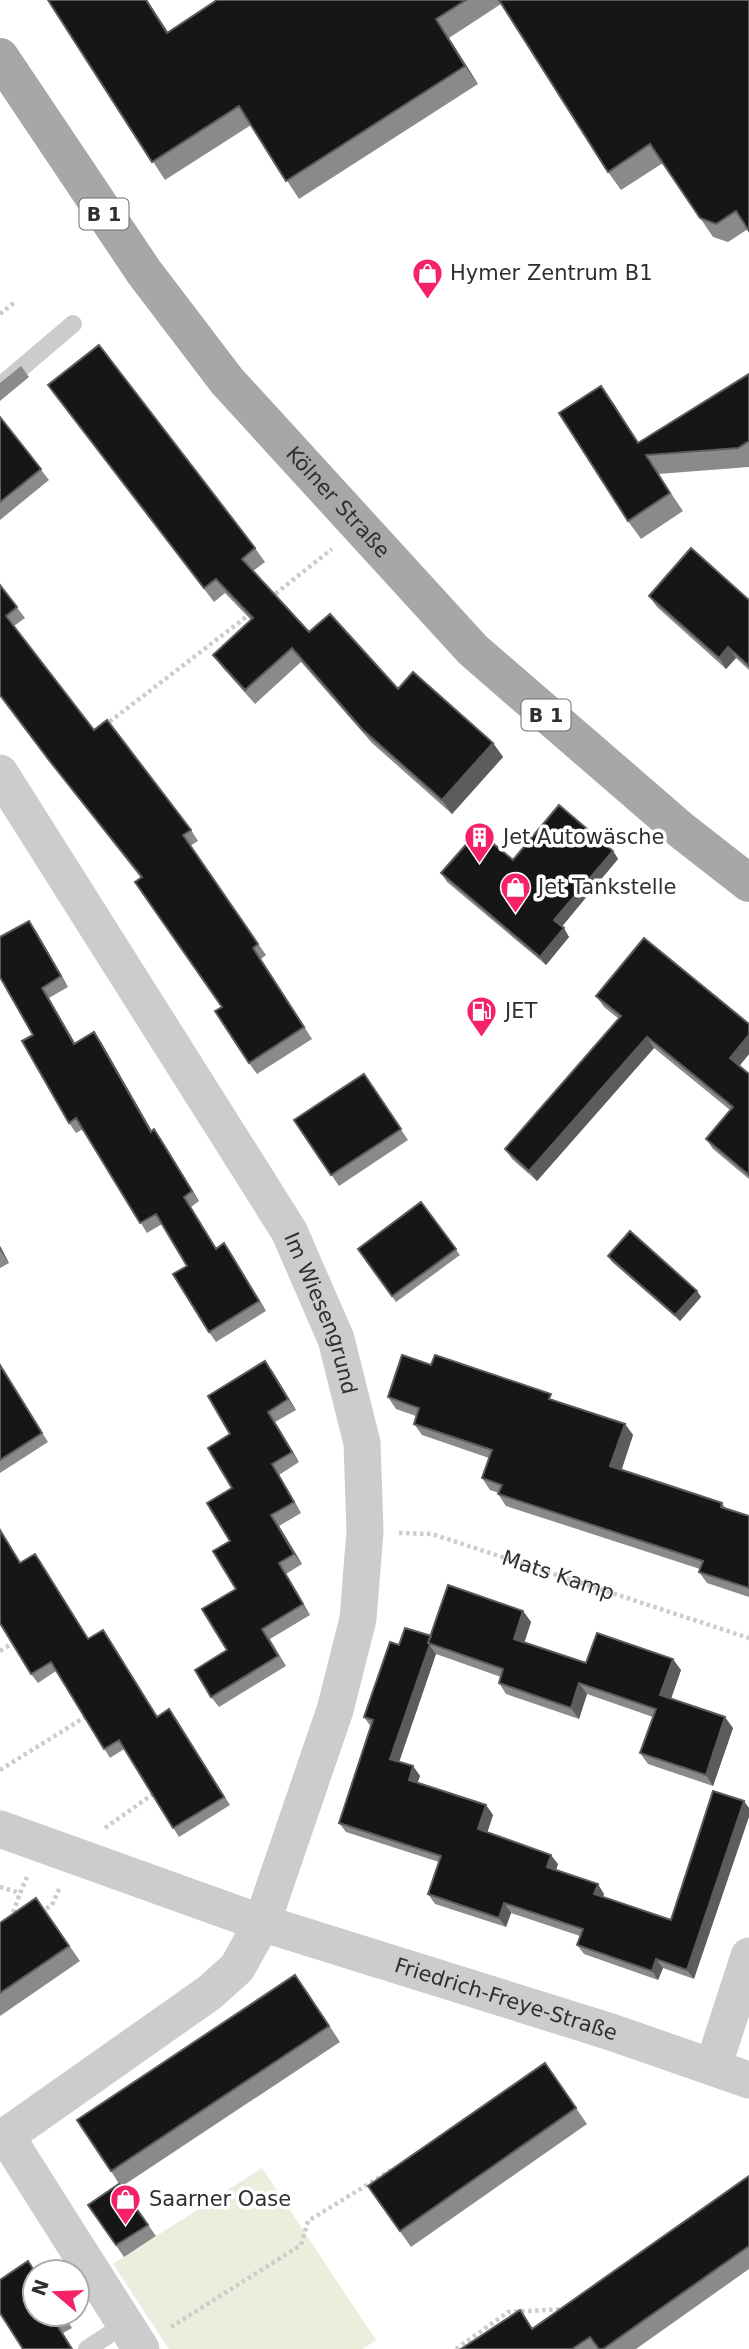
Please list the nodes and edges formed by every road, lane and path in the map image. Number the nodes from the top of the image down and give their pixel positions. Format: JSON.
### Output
{"nodes":[{"id":1,"x":0,"y":57,"type":"edge"},
{"id":2,"x":15,"y":302,"type":"dead end"},
{"id":3,"x":0,"y":314,"type":"edge"},
{"id":4,"x":73,"y":324,"type":"dead end"},
{"id":5,"x":0,"y":386,"type":"edge"},
{"id":6,"x":361,"y":527,"type":"junction"},
{"id":7,"x":267,"y":601,"type":"edge"},
{"id":8,"x":256,"y":609,"type":"edge"},
{"id":9,"x":103,"y":727,"type":"edge"},
{"id":10,"x":0,"y":773,"type":"edge"},
{"id":11,"x":749,"y":883,"type":"edge"},
{"id":12,"x":365,"y":1531,"type":"junction"},
{"id":13,"x":749,"y":1638,"type":"edge"},
{"id":14,"x":13,"y":1643,"type":"edge"},
{"id":15,"x":0,"y":1650,"type":"edge"},
{"id":16,"x":85,"y":1717,"type":"edge"},
{"id":17,"x":0,"y":1770,"type":"edge"},
{"id":18,"x":153,"y":1794,"type":"edge"},
{"id":19,"x":0,"y":1829,"type":"edge"},
{"id":20,"x":60,"y":1867,"type":"junction"},
{"id":21,"x":29,"y":1872,"type":"dead end"},
{"id":22,"x":0,"y":1887,"type":"edge"},
{"id":23,"x":20,"y":1893,"type":"junction"},
{"id":24,"x":30,"y":1919,"type":"edge"},
{"id":25,"x":262,"y":1923,"type":"junction"},
{"id":26,"x":7,"y":1932,"type":"edge"},
{"id":27,"x":749,"y":1956,"type":"edge"},
{"id":28,"x":713,"y":2067,"type":"junction"},
{"id":29,"x":749,"y":2080,"type":"edge"},
{"id":30,"x":3,"y":2138,"type":"edge"},
{"id":31,"x":404,"y":2162,"type":"edge"},
{"id":32,"x":572,"y":2308,"type":"edge"},
{"id":33,"x":144,"y":2334,"type":"edge"},
{"id":34,"x":86,"y":2349,"type":"edge"},
{"id":35,"x":456,"y":2349,"type":"edge"}],
"edges":[{"from":1,"to":6,"type":"main road","name":"Kölner Straße","number":"B 1"},
{"from":2,"to":3,"type":"path"},
{"from":4,"to":5,"type":"lane"},
{"from":6,"to":7,"type":"path"},
{"from":6,"to":11,"type":"main road","name":"Kölner Straße","number":"B 1"},
{"from":8,"to":9,"type":"path"},
{"from":10,"to":12,"type":"street","name":"Im Wiesengrund"},
{"from":12,"to":13,"type":"path","name":"Mats Kamp"},
{"from":12,"to":25,"type":"street","name":"Im Wiesengrund"},
{"from":14,"to":15,"type":"path"},
{"from":16,"to":17,"type":"path"},
{"from":18,"to":20,"type":"path"},
{"from":19,"to":20,"type":"street","name":"Friedrich-Freye-Straße"},
{"from":20,"to":24,"type":"path"},
{"from":20,"to":25,"type":"street","name":"Friedrich-Freye-Straße"},
{"from":21,"to":23,"type":"path"},
{"from":22,"to":23,"type":"path"},
{"from":23,"to":26,"type":"path"},
{"from":25,"to":28,"type":"street","name":"Friedrich-Freye-Straße"},
{"from":25,"to":30,"type":"street"},
{"from":27,"to":28,"type":"street"},
{"from":28,"to":29,"type":"street","name":"Friedrich-Freye-Straße"},
{"from":30,"to":33,"type":"street"},
{"from":31,"to":33,"type":"path"},
{"from":32,"to":35,"type":"path"},
{"from":33,"to":34,"type":"lane"}]}
